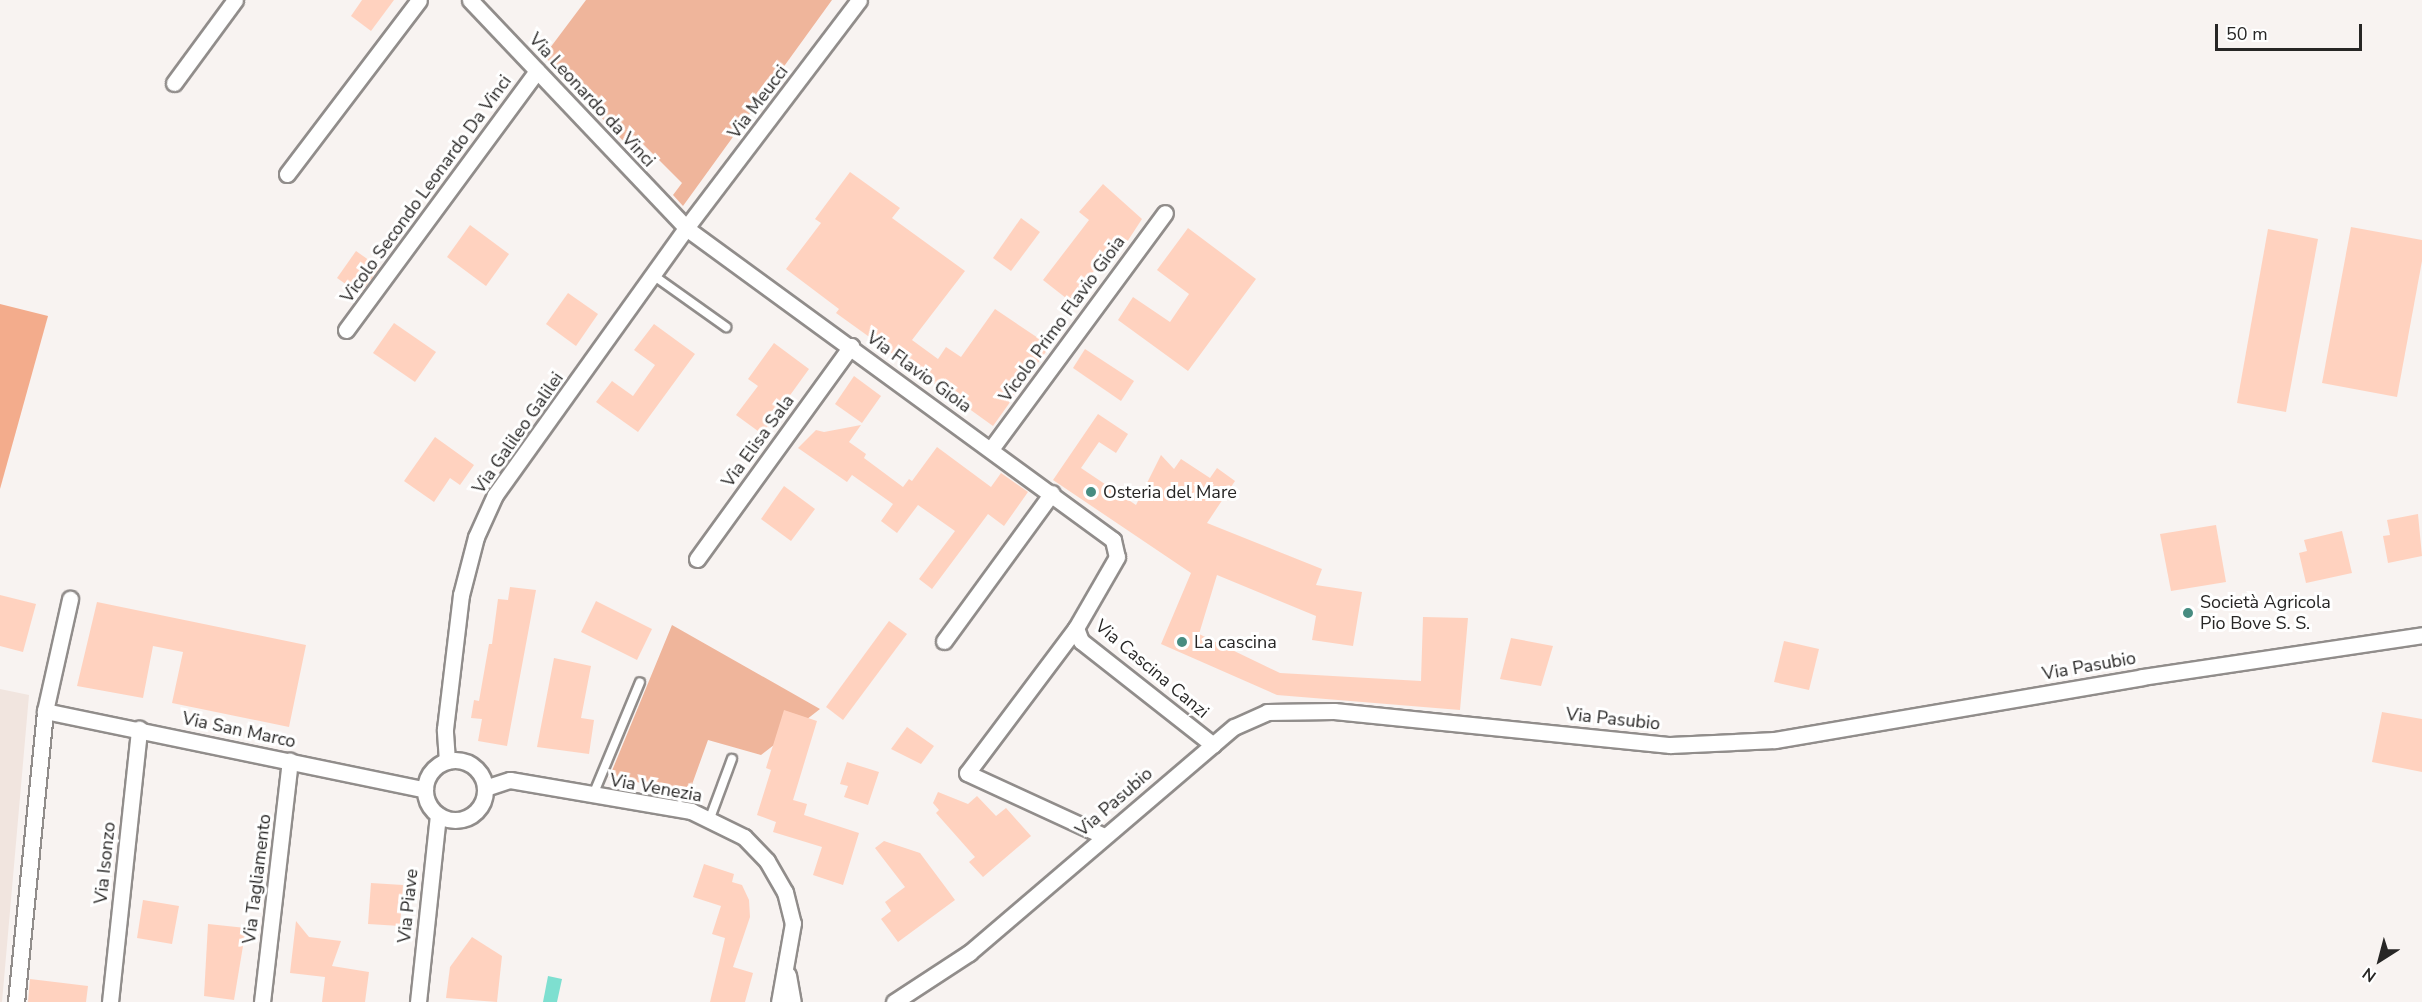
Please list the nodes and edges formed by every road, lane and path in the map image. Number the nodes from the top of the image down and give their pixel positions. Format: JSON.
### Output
{"nodes":[{"id":1,"x":235,"y":0,"type":"edge"},
{"id":2,"x":419,"y":0,"type":"edge"},
{"id":3,"x":470,"y":0,"type":"edge"},
{"id":4,"x":859,"y":0,"type":"edge"},
{"id":5,"x":537,"y":70,"type":"junction"},
{"id":6,"x":174,"y":83,"type":"dead end"},
{"id":7,"x":287,"y":174,"type":"dead end"},
{"id":8,"x":1165,"y":213,"type":"dead end"},
{"id":9,"x":686,"y":228,"type":"junction"},
{"id":10,"x":653,"y":274,"type":"junction"},
{"id":11,"x":726,"y":327,"type":"dead end"},
{"id":12,"x":346,"y":330,"type":"dead end"},
{"id":13,"x":851,"y":346,"type":"junction"},
{"id":14,"x":991,"y":449,"type":"junction"},
{"id":15,"x":1052,"y":493,"type":"junction"},
{"id":16,"x":1117,"y":557,"type":"joint"},
{"id":17,"x":697,"y":559,"type":"dead end"},
{"id":18,"x":70,"y":600,"type":"dead end"},
{"id":19,"x":1076,"y":628,"type":"junction"},
{"id":20,"x":2422,"y":635,"type":"edge"},
{"id":21,"x":944,"y":641,"type":"dead end"},
{"id":22,"x":640,"y":682,"type":"dead end"},
{"id":23,"x":45,"y":711,"type":"junction"},
{"id":24,"x":139,"y":729,"type":"junction"},
{"id":25,"x":1213,"y":745,"type":"junction"},
{"id":26,"x":732,"y":759,"type":"dead end"},
{"id":27,"x":290,"y":761,"type":"junction"},
{"id":28,"x":447,"y":761,"type":"junction"},
{"id":29,"x":485,"y":788,"type":"junction"},
{"id":30,"x":425,"y":790,"type":"junction"},
{"id":31,"x":592,"y":796,"type":"junction"},
{"id":32,"x":438,"y":814,"type":"junction"},
{"id":33,"x":710,"y":818,"type":"junction"},
{"id":34,"x":1104,"y":836,"type":"junction"},
{"id":35,"x":786,"y":966,"type":"junction"},
{"id":36,"x":16,"y":1002,"type":"edge"},
{"id":37,"x":110,"y":1002,"type":"edge"},
{"id":38,"x":262,"y":1002,"type":"edge"},
{"id":39,"x":418,"y":1002,"type":"edge"},
{"id":40,"x":779,"y":1002,"type":"edge"},
{"id":41,"x":793,"y":1002,"type":"edge"},
{"id":42,"x":894,"y":1002,"type":"edge"}],
"edges":[{"from":1,"to":6,"type":"street"},
{"from":2,"to":7,"type":"street"},
{"from":3,"to":5,"type":"street","name":"Via Leonardo da Vinci"},
{"from":4,"to":9,"type":"street","name":"Via Meucci"},
{"from":5,"to":9,"type":"street","name":"Via Leonardo da Vinci"},
{"from":5,"to":12,"type":"street","name":"Vicolo Secondo Leonardo Da Vinci"},
{"from":8,"to":14,"type":"street","name":"Vicolo Primo Flavio Gioia"},
{"from":9,"to":10,"type":"street","name":"Via Galileo Galilei"},
{"from":9,"to":13,"type":"street","name":"Via Flavio Gioia"},
{"from":10,"to":11,"type":"lane"},
{"from":10,"to":28,"type":"street","name":"Via Galileo Galilei"},
{"from":13,"to":14,"type":"street","name":"Via Flavio Gioia"},
{"from":13,"to":17,"type":"street","name":"Via Elisa Sala"},
{"from":14,"to":15,"type":"street","name":"Via Flavio Gioia"},
{"from":15,"to":16,"type":"street","name":"Via Flavio Gioia"},
{"from":15,"to":21,"type":"street"},
{"from":16,"to":19,"type":"street","name":"Via Cascina Canzi"},
{"from":18,"to":23,"type":"street"},
{"from":19,"to":25,"type":"street","name":"Via Cascina Canzi"},
{"from":19,"to":34,"type":"street"},
{"from":20,"to":25,"type":"street","name":"Via Pasubio"},
{"from":22,"to":31,"type":"lane"},
{"from":23,"to":24,"type":"street","name":"Via San Marco"},
{"from":23,"to":36,"type":"street"},
{"from":24,"to":27,"type":"street","name":"Via San Marco"},
{"from":24,"to":37,"type":"street","name":"Via Isonzo"},
{"from":25,"to":34,"type":"street","name":"Via Pasubio"},
{"from":26,"to":33,"type":"lane"},
{"from":27,"to":30,"type":"street","name":"Via San Marco"},
{"from":27,"to":38,"type":"street","name":"Via Tagliamento"},
{"from":28,"to":29,"type":"street"},
{"from":28,"to":30,"type":"street"},
{"from":29,"to":31,"type":"street","name":"Via Venezia"},
{"from":29,"to":32,"type":"street"},
{"from":30,"to":32,"type":"street"},
{"from":31,"to":33,"type":"street","name":"Via Venezia"},
{"from":32,"to":39,"type":"street","name":"Via Piave"},
{"from":33,"to":35,"type":"street","name":"Via Venezia"},
{"from":34,"to":42,"type":"street","name":"Via Pasubio"},
{"from":35,"to":40,"type":"street","name":"Via Venezia"},
{"from":35,"to":41,"type":"street","name":"Via Venezia"}]}
